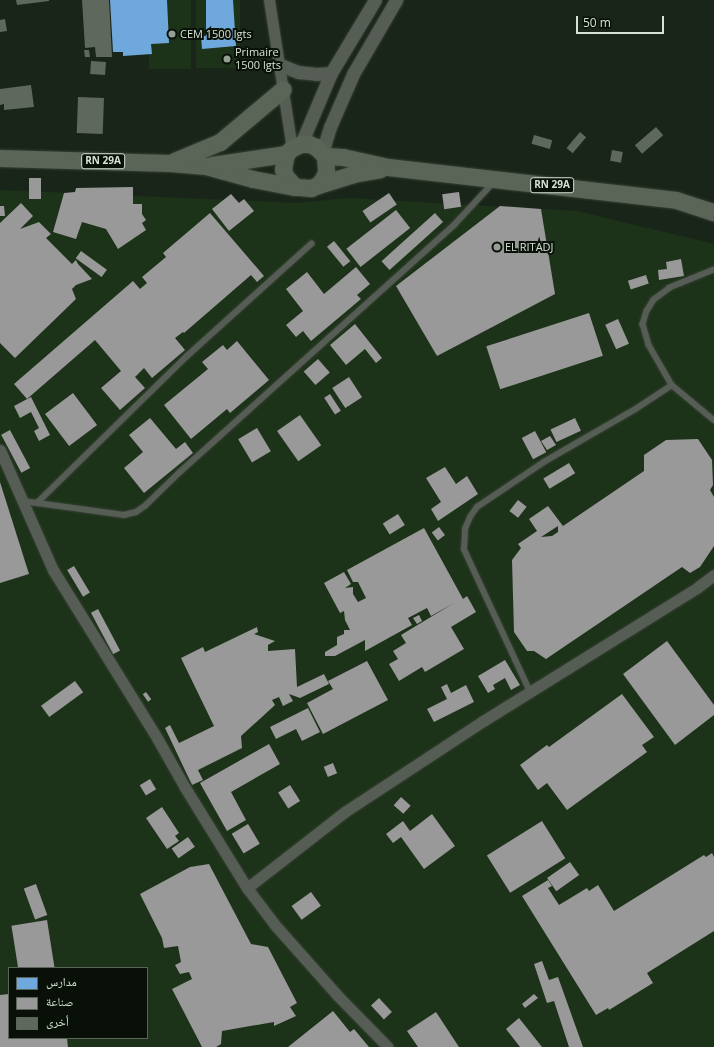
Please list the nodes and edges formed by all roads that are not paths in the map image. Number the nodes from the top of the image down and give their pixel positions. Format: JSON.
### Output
{"nodes":[{"id":1,"x":269,"y":0,"type":"edge"},
{"id":2,"x":375,"y":0,"type":"edge"},
{"id":3,"x":396,"y":0,"type":"edge"},
{"id":4,"x":278,"y":64,"type":"junction"},
{"id":5,"x":331,"y":73,"type":"junction"},
{"id":6,"x":283,"y":89,"type":"junction"},
{"id":7,"x":293,"y":149,"type":"junction"},
{"id":8,"x":324,"y":154,"type":"junction"},
{"id":9,"x":0,"y":158,"type":"edge"},
{"id":10,"x":170,"y":163,"type":"junction"},
{"id":11,"x":206,"y":166,"type":"junction"},
{"id":12,"x":388,"y":167,"type":"junction"},
{"id":13,"x":497,"y":179,"type":"junction"},
{"id":14,"x":318,"y":185,"type":"junction"},
{"id":15,"x":296,"y":187,"type":"junction"},
{"id":16,"x":714,"y":212,"type":"edge"},
{"id":17,"x":311,"y":244,"type":"dead end"},
{"id":18,"x":714,"y":270,"type":"edge"},
{"id":19,"x":672,"y":386,"type":"junction"},
{"id":20,"x":714,"y":420,"type":"edge"},
{"id":21,"x":0,"y":450,"type":"edge"},
{"id":22,"x":23,"y":501,"type":"junction"},
{"id":23,"x":37,"y":504,"type":"junction"},
{"id":24,"x":714,"y":575,"type":"edge"},
{"id":25,"x":530,"y":692,"type":"junction"},
{"id":26,"x":247,"y":888,"type":"junction"},
{"id":27,"x":388,"y":1047,"type":"edge"}],
"edges":[{"from":1,"to":4,"type":"street"},
{"from":2,"to":5,"type":"street"},
{"from":3,"to":8,"type":"street"},
{"from":4,"to":5,"type":"street"},
{"from":4,"to":6,"type":"street"},
{"from":5,"to":7,"type":"street"},
{"from":6,"to":7,"type":"street"},
{"from":6,"to":10,"type":"main road"},
{"from":7,"to":8,"type":"main road"},
{"from":7,"to":11,"type":"main road","number":"RN 29A"},
{"from":7,"to":15,"type":"main road"},
{"from":8,"to":12,"type":"main road","number":"RN 29A"},
{"from":8,"to":14,"type":"main road"},
{"from":9,"to":10,"type":"main road","number":"RN 29A"},
{"from":10,"to":11,"type":"main road","number":"RN 29A"},
{"from":11,"to":15,"type":"main road","number":"RN 29A"},
{"from":12,"to":13,"type":"main road","number":"RN 29A"},
{"from":12,"to":14,"type":"main road","number":"RN 29A"},
{"from":13,"to":16,"type":"main road","number":"RN 29A"},
{"from":13,"to":23,"type":"lane"},
{"from":14,"to":15,"type":"main road"},
{"from":17,"to":23,"type":"lane"},
{"from":18,"to":19,"type":"lane"},
{"from":19,"to":20,"type":"lane"},
{"from":19,"to":25,"type":"lane"},
{"from":21,"to":22,"type":"street"},
{"from":22,"to":23,"type":"lane"},
{"from":22,"to":26,"type":"street"},
{"from":24,"to":25,"type":"street"},
{"from":25,"to":26,"type":"street"},
{"from":26,"to":27,"type":"street"}]}
